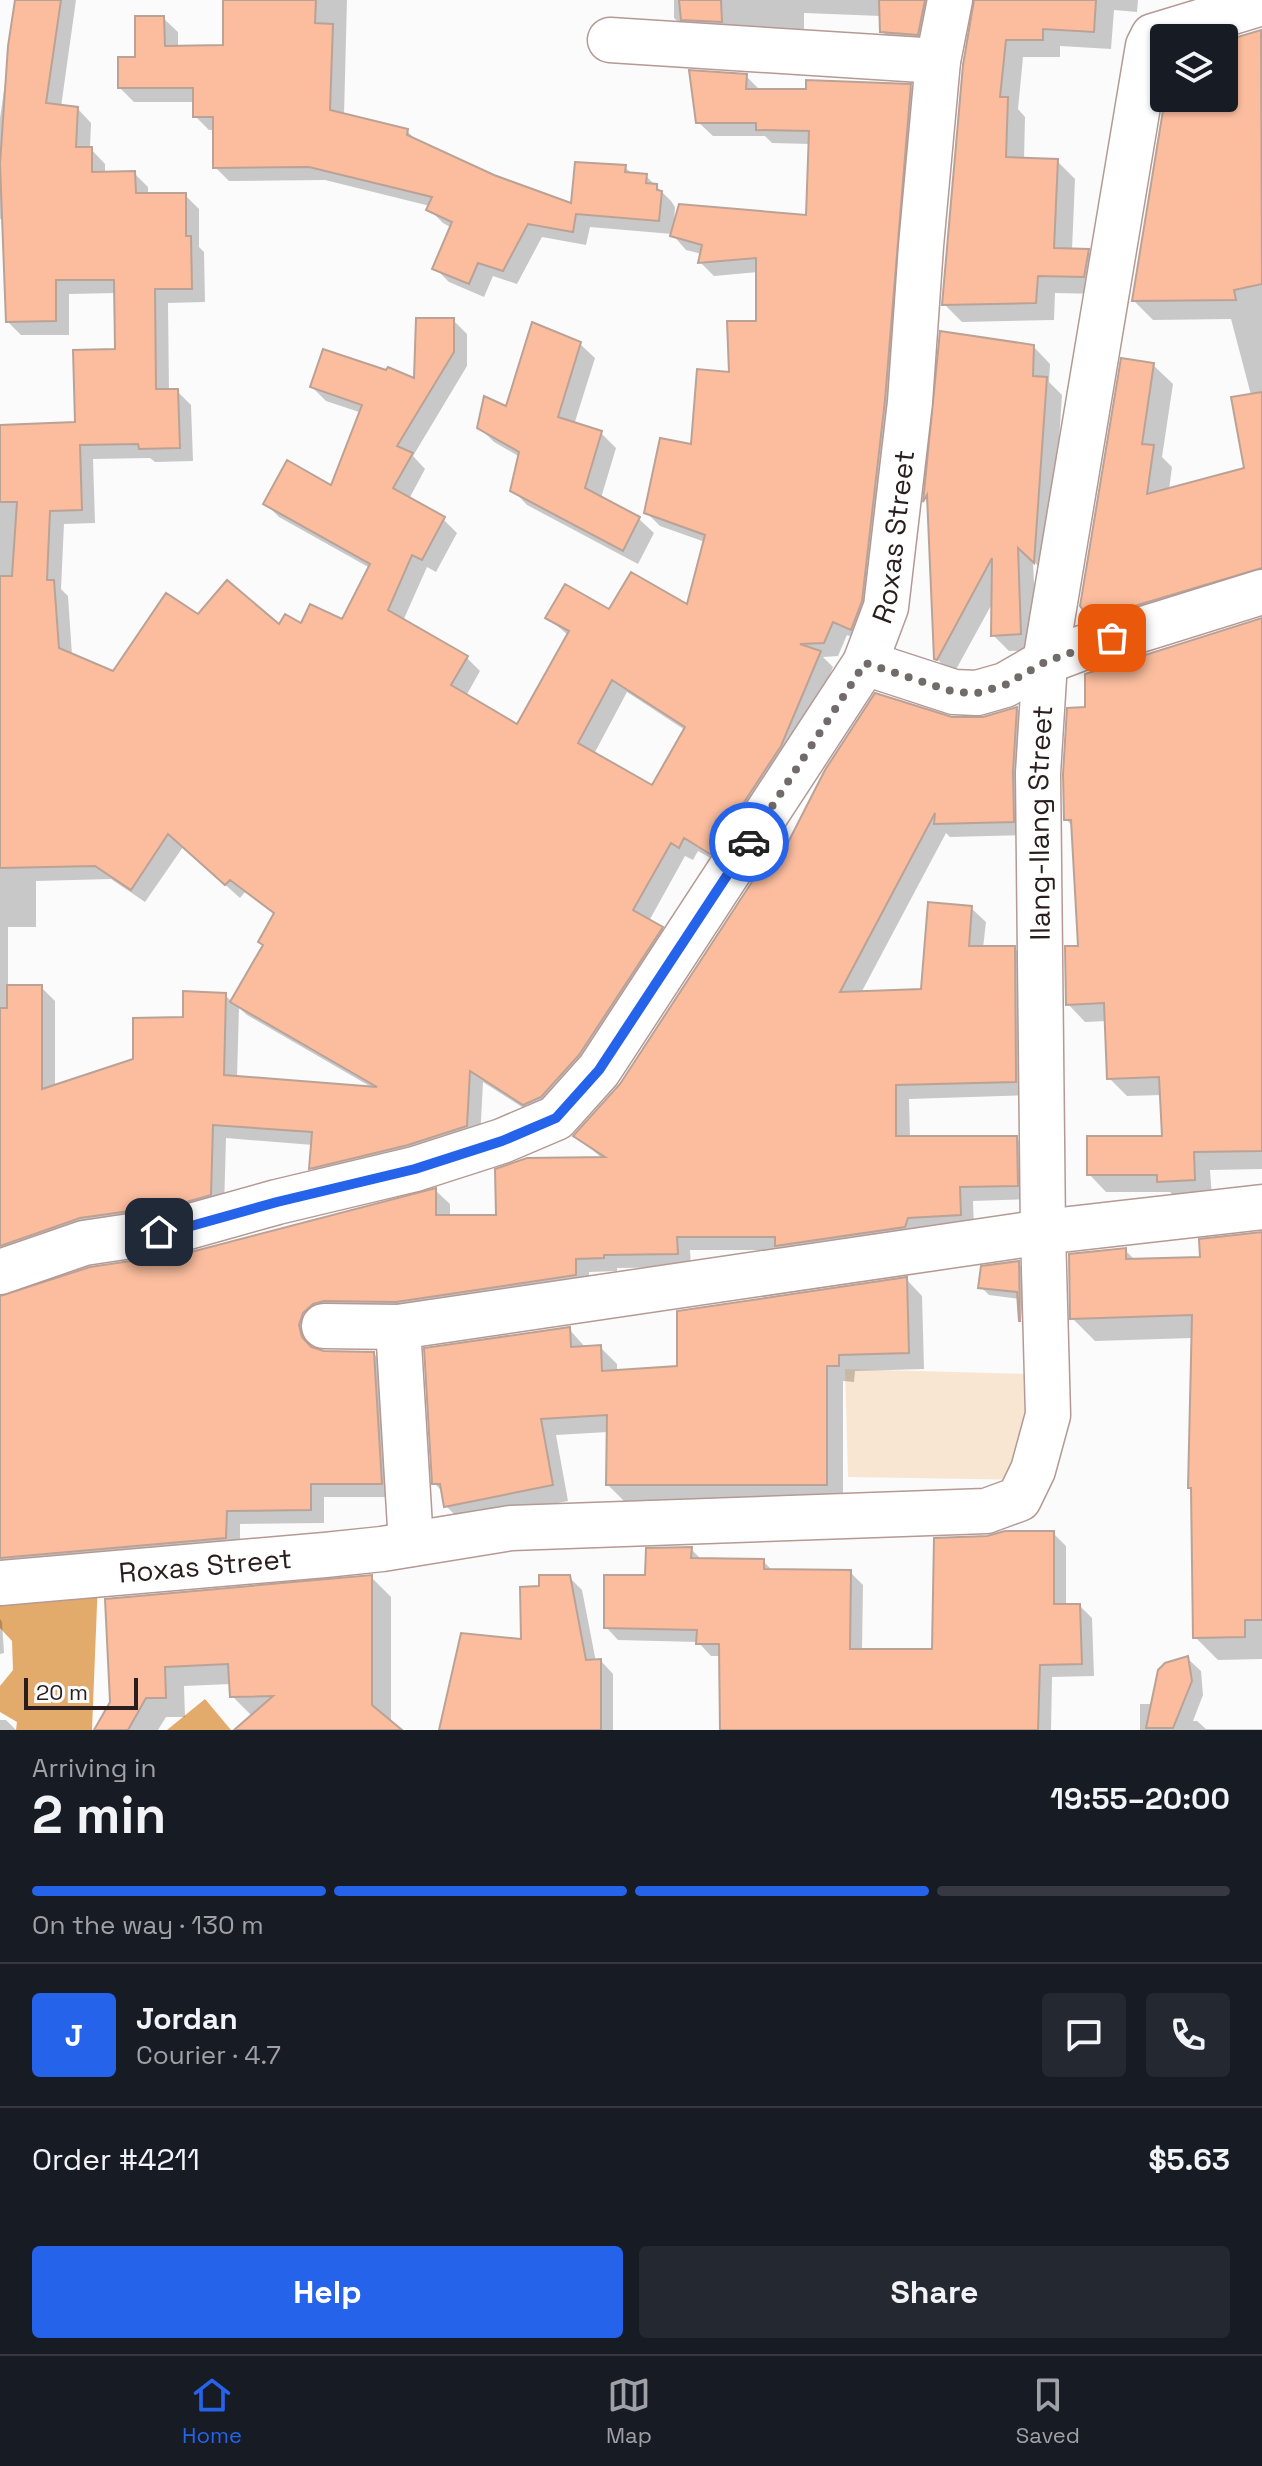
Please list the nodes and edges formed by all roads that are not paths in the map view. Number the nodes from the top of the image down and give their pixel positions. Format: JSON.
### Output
{"nodes":[{"id":1,"x":950,"y":0,"type":"edge"},
{"id":2,"x":1262,"y":3,"type":"edge"},
{"id":3,"x":610,"y":40,"type":"dead end"},
{"id":4,"x":938,"y":61,"type":"junction"},
{"id":5,"x":1262,"y":592,"type":"edge"},
{"id":6,"x":1045,"y":662,"type":"junction"},
{"id":7,"x":865,"y":663,"type":"junction"},
{"id":8,"x":1262,"y":1207,"type":"edge"},
{"id":9,"x":1043,"y":1232,"type":"junction"},
{"id":10,"x":0,"y":1272,"type":"edge"},
{"id":11,"x":324,"y":1326,"type":"dead end"},
{"id":12,"x":398,"y":1327,"type":"junction"},
{"id":13,"x":1048,"y":1415,"type":"joint"},
{"id":14,"x":411,"y":1544,"type":"junction"},
{"id":15,"x":0,"y":1583,"type":"edge"}],
"edges":[{"from":1,"to":4,"type":"street","name":"Roxas Street"},
{"from":2,"to":6,"type":"street","name":"Ilang-Ilang Street"},
{"from":3,"to":4,"type":"street"},
{"from":4,"to":7,"type":"street","name":"Roxas Street"},
{"from":5,"to":6,"type":"street"},
{"from":6,"to":7,"type":"street"},
{"from":6,"to":9,"type":"street","name":"Ilang-Ilang Street"},
{"from":7,"to":10,"type":"street","name":"Roxas Street"},
{"from":8,"to":9,"type":"street"},
{"from":9,"to":12,"type":"street"},
{"from":9,"to":13,"type":"street","name":"Ilang-Ilang Street"},
{"from":11,"to":12,"type":"street"},
{"from":12,"to":14,"type":"street"},
{"from":13,"to":14,"type":"street","name":"Roxas Street"},
{"from":14,"to":15,"type":"street","name":"Roxas Street"}]}
